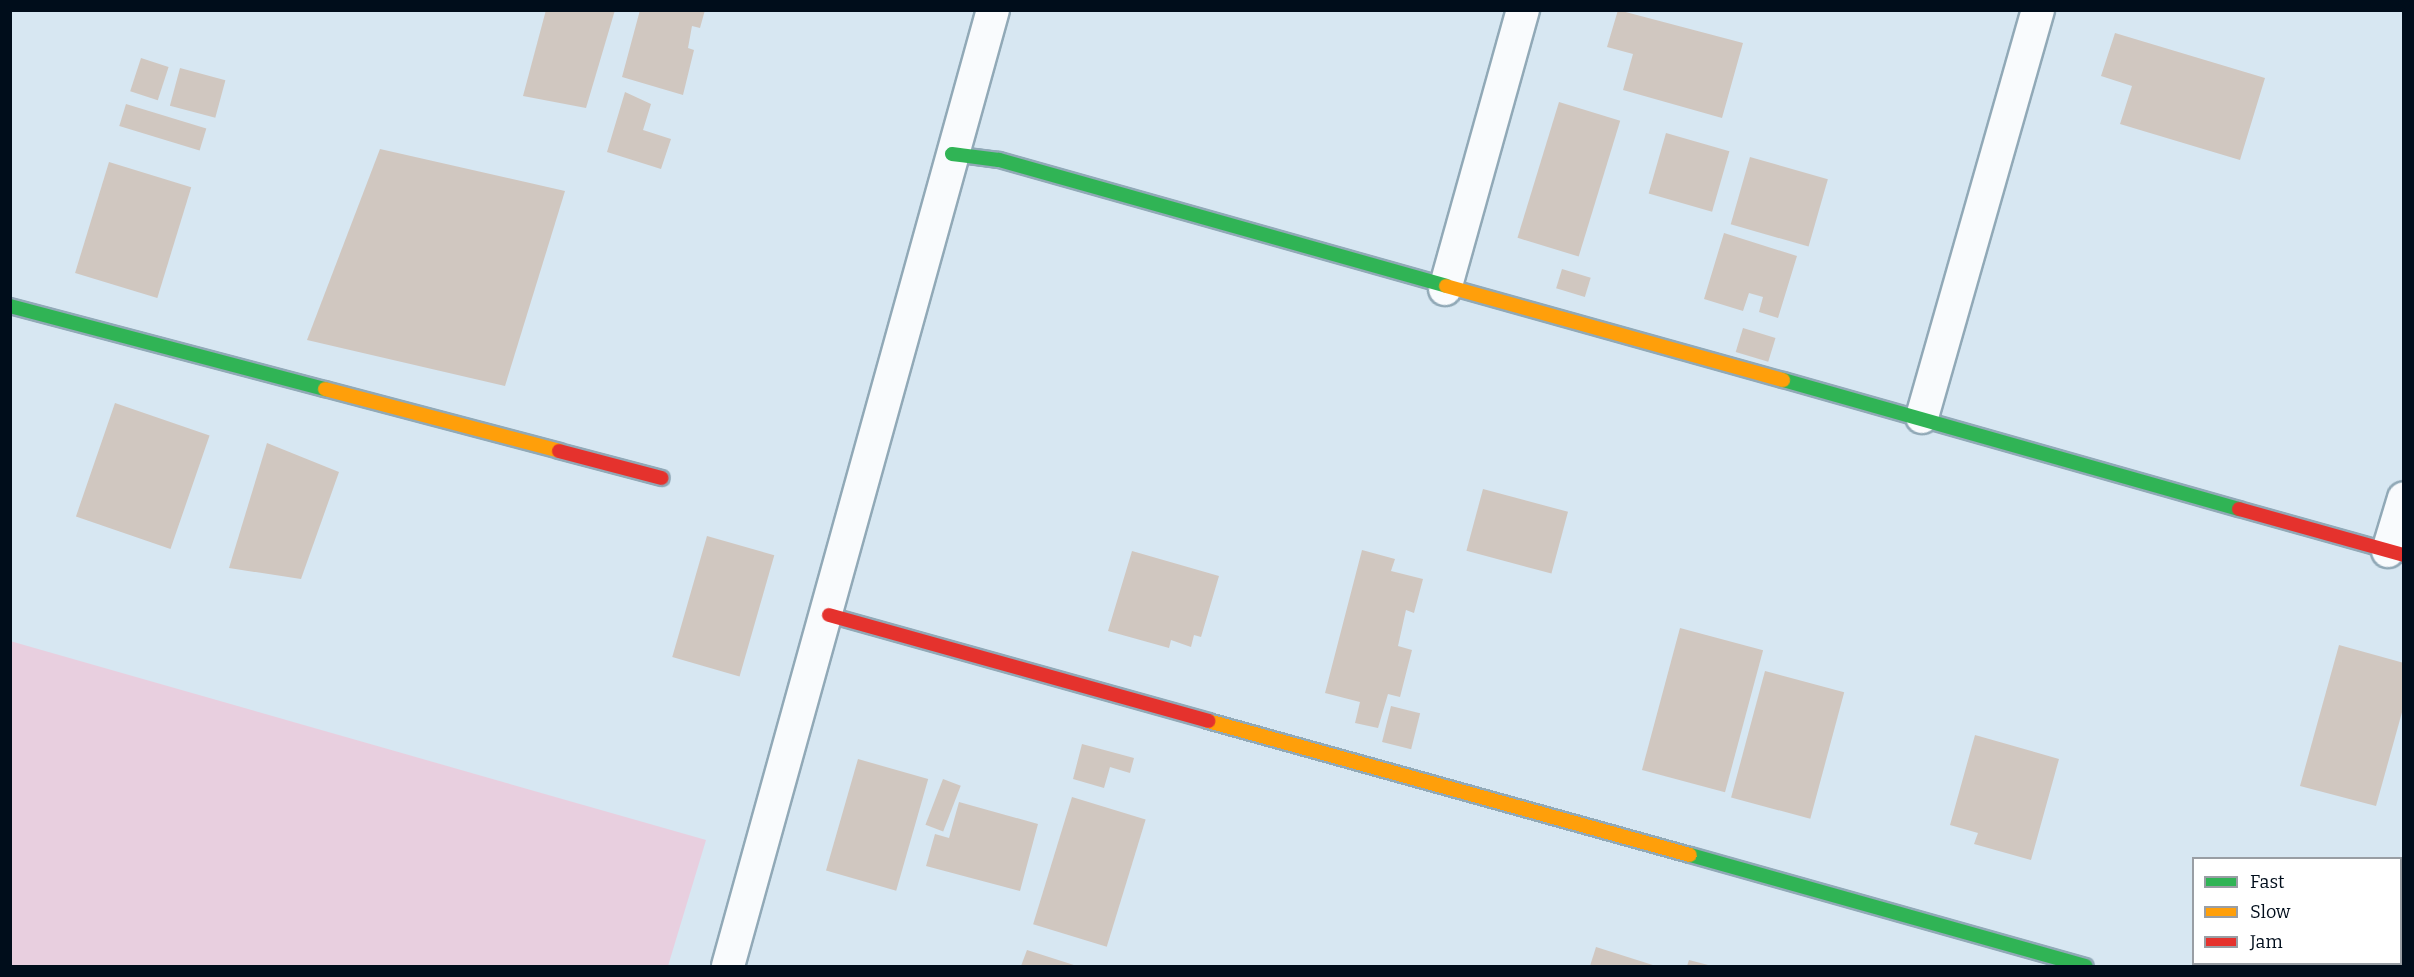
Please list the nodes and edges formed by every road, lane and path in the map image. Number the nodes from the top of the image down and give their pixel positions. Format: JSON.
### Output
{"nodes":[{"id":1,"x":993,"y":10,"type":"edge"},
{"id":2,"x":1523,"y":10,"type":"edge"},
{"id":3,"x":2038,"y":10,"type":"edge"},
{"id":4,"x":952,"y":154,"type":"junction"},
{"id":5,"x":1445,"y":289,"type":"junction"},
{"id":6,"x":10,"y":306,"type":"edge"},
{"id":7,"x":1922,"y":417,"type":"junction"},
{"id":8,"x":662,"y":478,"type":"dead end"},
{"id":9,"x":2403,"y":498,"type":"edge"},
{"id":10,"x":2396,"y":553,"type":"edge"},
{"id":11,"x":829,"y":615,"type":"junction"},
{"id":12,"x":728,"y":966,"type":"edge"},
{"id":13,"x":2086,"y":966,"type":"edge"}],
"edges":[{"from":1,"to":4,"type":"street"},
{"from":2,"to":5,"type":"street"},
{"from":3,"to":7,"type":"street"},
{"from":4,"to":5,"type":"street"},
{"from":4,"to":11,"type":"street"},
{"from":5,"to":7,"type":"street"},
{"from":6,"to":8,"type":"street"},
{"from":7,"to":10,"type":"street"},
{"from":9,"to":10,"type":"street"},
{"from":11,"to":12,"type":"street"},
{"from":11,"to":13,"type":"street"}]}
